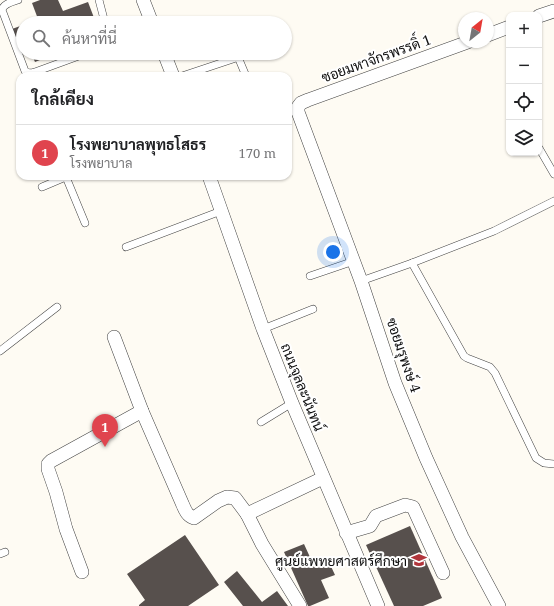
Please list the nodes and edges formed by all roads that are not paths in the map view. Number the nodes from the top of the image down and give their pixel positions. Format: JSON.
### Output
{"nodes":[{"id":1,"x":18,"y":0,"type":"edge"},
{"id":2,"x":99,"y":0,"type":"edge"},
{"id":3,"x":143,"y":0,"type":"edge"},
{"id":4,"x":554,"y":11,"type":"edge"},
{"id":5,"x":542,"y":15,"type":"edge"},
{"id":6,"x":103,"y":16,"type":"edge"},
{"id":7,"x":149,"y":16,"type":"edge"},
{"id":8,"x":506,"y":28,"type":"edge"},
{"id":9,"x":494,"y":33,"type":"edge"},
{"id":10,"x":458,"y":46,"type":"edge"},
{"id":11,"x":16,"y":47,"type":"edge"},
{"id":12,"x":21,"y":60,"type":"edge"},
{"id":13,"x":68,"y":60,"type":"edge"},
{"id":14,"x":167,"y":60,"type":"edge"},
{"id":15,"x":229,"y":60,"type":"edge"},
{"id":16,"x":239,"y":60,"type":"edge"},
{"id":17,"x":27,"y":72,"type":"edge"},
{"id":18,"x":35,"y":72,"type":"edge"},
{"id":19,"x":171,"y":72,"type":"edge"},
{"id":20,"x":194,"y":72,"type":"edge"},
{"id":21,"x":244,"y":72,"type":"edge"},
{"id":22,"x":298,"y":107,"type":"joint"},
{"id":23,"x":542,"y":153,"type":"edge"},
{"id":24,"x":554,"y":174,"type":"edge"},
{"id":25,"x":57,"y":180,"type":"edge"},
{"id":26,"x":69,"y":180,"type":"edge"},
{"id":27,"x":210,"y":180,"type":"edge"},
{"id":28,"x":42,"y":186,"type":"dead end"},
{"id":29,"x":554,"y":201,"type":"edge"},
{"id":30,"x":221,"y":211,"type":"junction"},
{"id":31,"x":85,"y":223,"type":"dead end"},
{"id":32,"x":126,"y":247,"type":"dead end"},
{"id":33,"x":354,"y":261,"type":"junction"},
{"id":34,"x":412,"y":263,"type":"junction"},
{"id":35,"x":310,"y":276,"type":"dead end"},
{"id":36,"x":361,"y":281,"type":"junction"},
{"id":37,"x":57,"y":307,"type":"dead end"},
{"id":38,"x":313,"y":309,"type":"dead end"},
{"id":39,"x":263,"y":329,"type":"junction"},
{"id":40,"x":114,"y":337,"type":"dead end"},
{"id":41,"x":0,"y":351,"type":"edge"},
{"id":42,"x":292,"y":403,"type":"junction"},
{"id":43,"x":142,"y":411,"type":"junction"},
{"id":44,"x":261,"y":422,"type":"dead end"},
{"id":45,"x":554,"y":464,"type":"edge"},
{"id":46,"x":323,"y":478,"type":"junction"},
{"id":47,"x":247,"y":514,"type":"junction"},
{"id":48,"x":346,"y":533,"type":"junction"},
{"id":49,"x":82,"y":572,"type":"dead end"},
{"id":50,"x":443,"y":573,"type":"dead end"},
{"id":51,"x":300,"y":606,"type":"edge"},
{"id":52,"x":378,"y":606,"type":"edge"},
{"id":53,"x":499,"y":606,"type":"edge"}],
"edges":[{"from":1,"to":11,"type":"lane"},
{"from":2,"to":6,"type":"lane"},
{"from":3,"to":7,"type":"street"},
{"from":4,"to":5,"type":"street"},
{"from":8,"to":9,"type":"street"},
{"from":10,"to":22,"type":"street","name":"ซอยมหาจักรพรรดิ์ 1"},
{"from":12,"to":17,"type":"lane"},
{"from":13,"to":18,"type":"lane"},
{"from":14,"to":19,"type":"street"},
{"from":15,"to":20,"type":"lane"},
{"from":16,"to":21,"type":"lane"},
{"from":22,"to":33,"type":"street","name":"ซอยมรุพงษ์ 4"},
{"from":23,"to":24,"type":"lane"},
{"from":25,"to":28,"type":"lane"},
{"from":26,"to":31,"type":"lane"},
{"from":27,"to":30,"type":"street","name":"ถนนจุลละนันทน์"},
{"from":29,"to":34,"type":"lane"},
{"from":30,"to":32,"type":"lane"},
{"from":30,"to":39,"type":"street","name":"ถนนจุลละนันทน์"},
{"from":33,"to":35,"type":"lane"},
{"from":33,"to":36,"type":"street","name":"ซอยมรุพงษ์ 4"},
{"from":34,"to":36,"type":"lane"},
{"from":34,"to":45,"type":"lane"},
{"from":36,"to":53,"type":"street","name":"ซอยมรุพงษ์ 4"},
{"from":37,"to":41,"type":"lane"},
{"from":38,"to":39,"type":"lane"},
{"from":39,"to":42,"type":"street","name":"ถนนจุลละนันทน์"},
{"from":40,"to":43,"type":"street"},
{"from":42,"to":44,"type":"lane"},
{"from":42,"to":46,"type":"street","name":"ถนนจุลละนันทน์"},
{"from":43,"to":47,"type":"street"},
{"from":43,"to":49,"type":"street"},
{"from":46,"to":47,"type":"street"},
{"from":46,"to":48,"type":"street","name":"ถนนจุลละนันทน์"},
{"from":47,"to":51,"type":"street"},
{"from":48,"to":50,"type":"street"},
{"from":48,"to":52,"type":"street","name":"ถนนจุลละนันทน์"}]}
